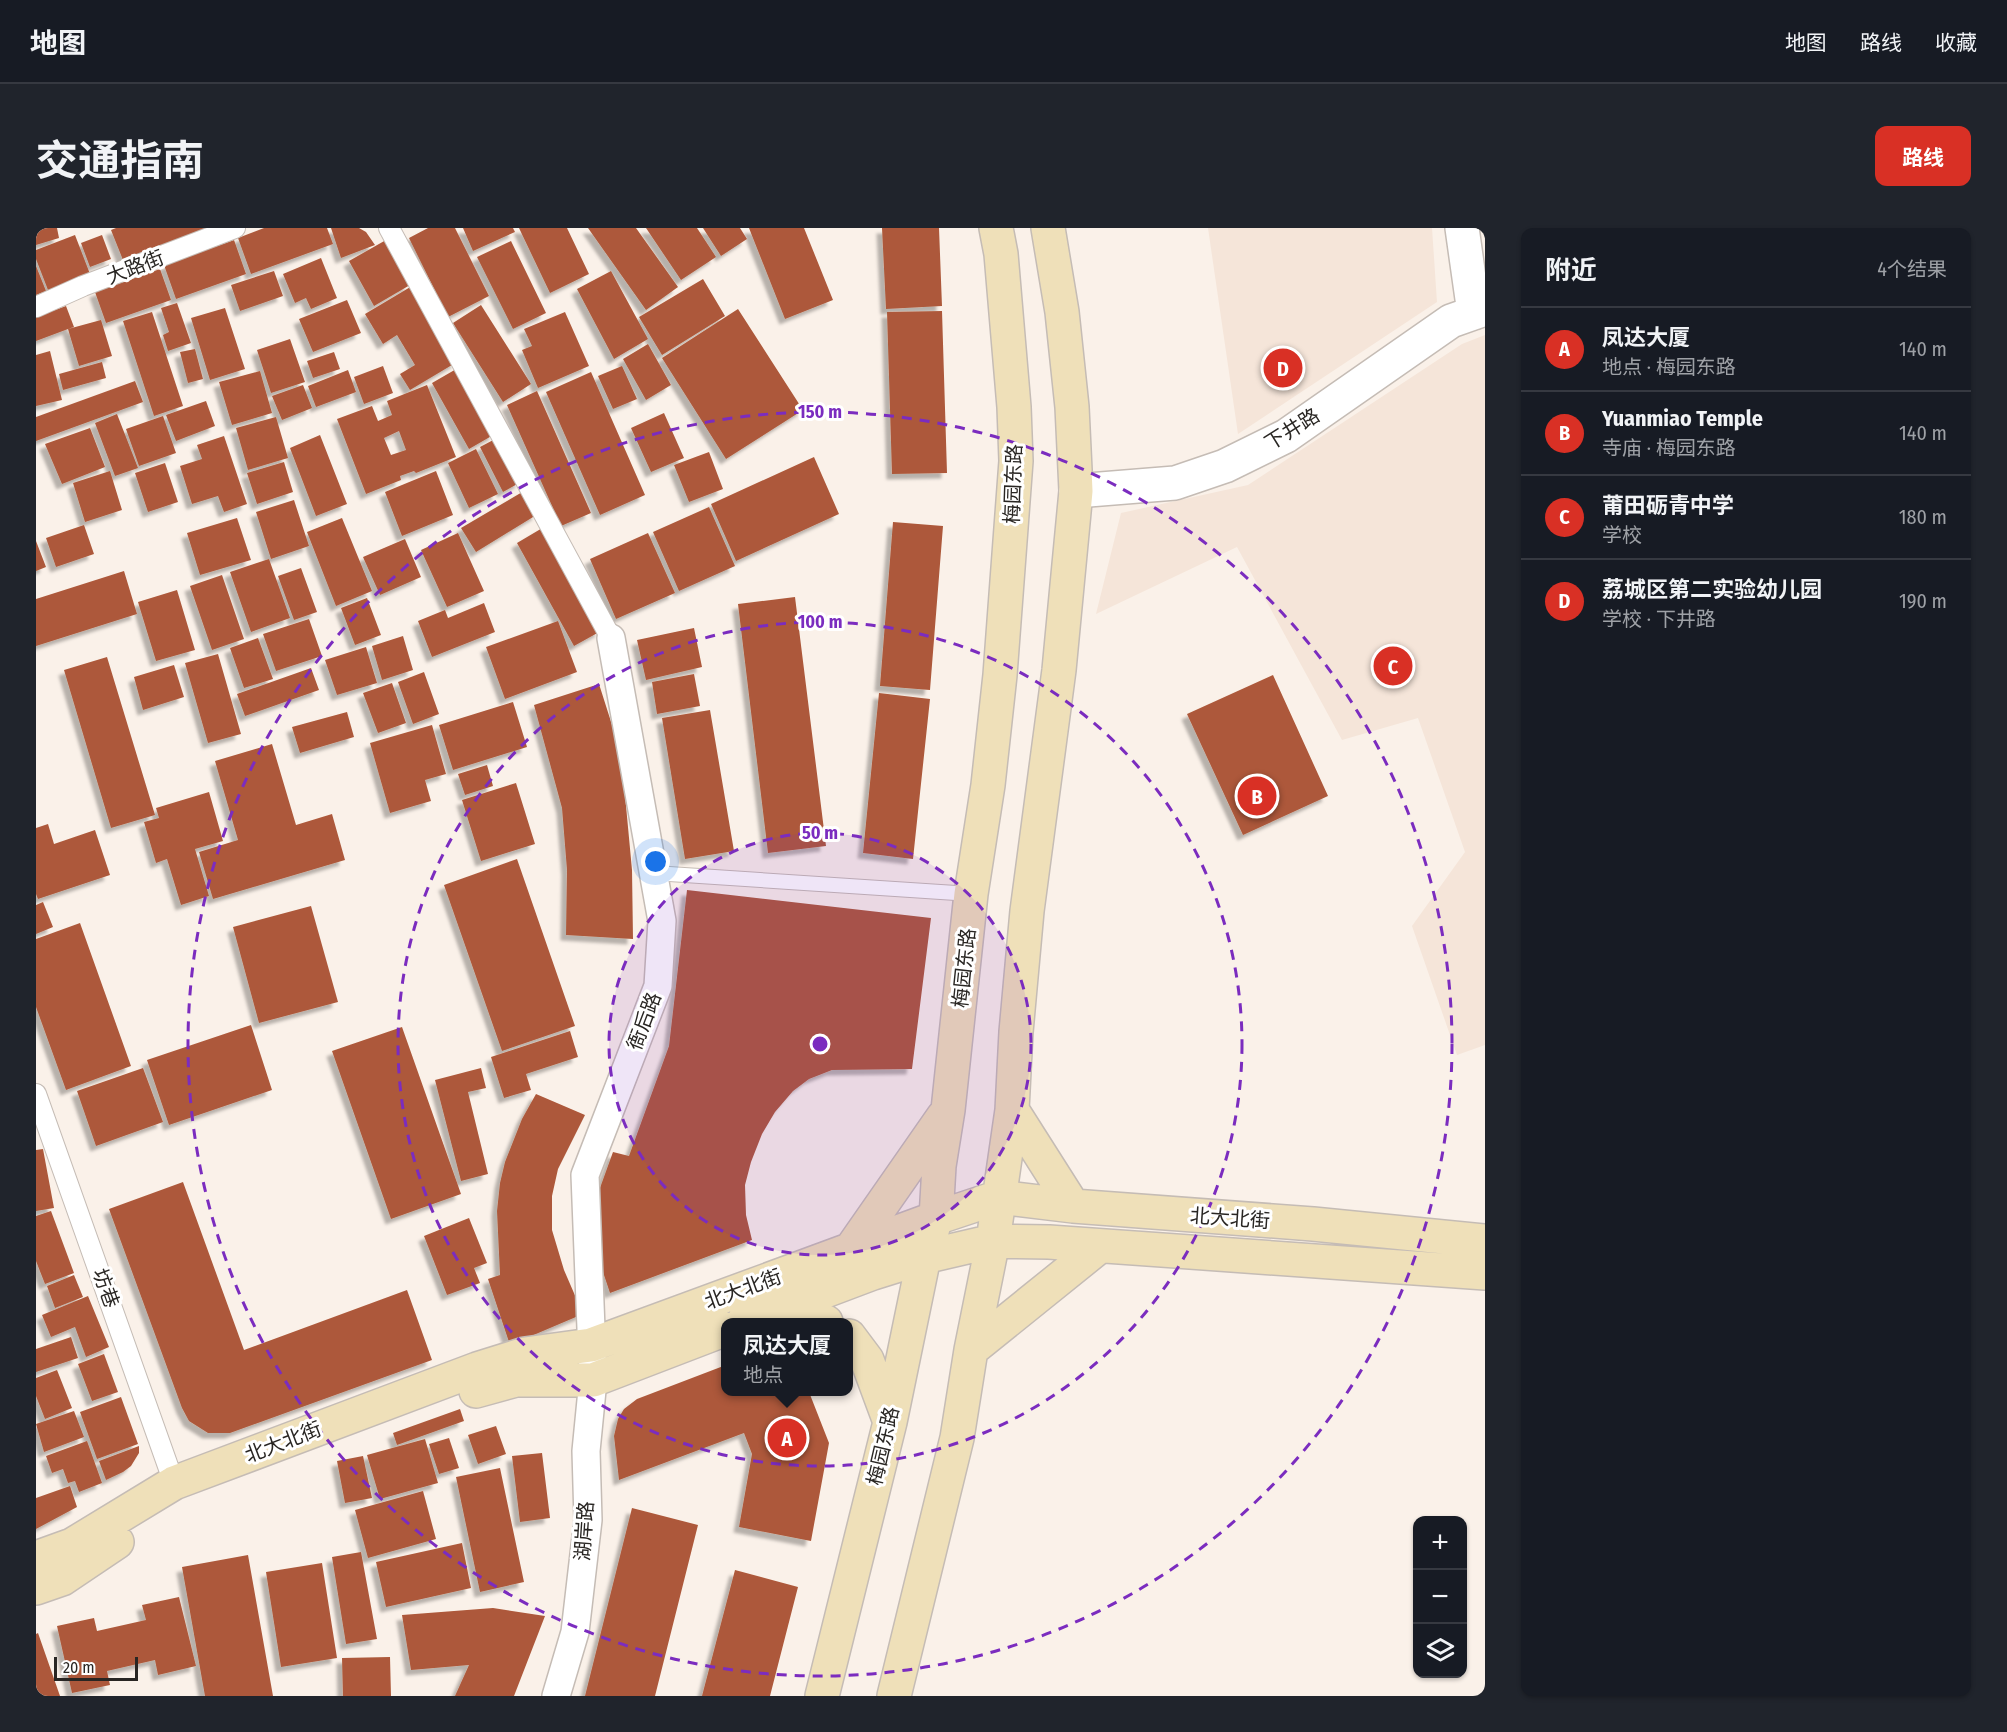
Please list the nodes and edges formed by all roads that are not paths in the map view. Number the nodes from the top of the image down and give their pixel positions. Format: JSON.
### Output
{"nodes":[{"id":1,"x":235,"y":228,"type":"edge"},
{"id":2,"x":389,"y":228,"type":"edge"},
{"id":3,"x":996,"y":228,"type":"edge"},
{"id":4,"x":1048,"y":228,"type":"edge"},
{"id":5,"x":1462,"y":228,"type":"edge"},
{"id":6,"x":36,"y":307,"type":"edge"},
{"id":7,"x":1480,"y":311,"type":"edge"},
{"id":8,"x":1076,"y":491,"type":"junction"},
{"id":9,"x":611,"y":638,"type":"joint"},
{"id":10,"x":654,"y":873,"type":"junction"},
{"id":11,"x":971,"y":894,"type":"junction"},
{"id":12,"x":36,"y":1094,"type":"edge"},
{"id":13,"x":948,"y":1110,"type":"junction"},
{"id":14,"x":1012,"y":1110,"type":"junction"},
{"id":15,"x":999,"y":1197,"type":"junction"},
{"id":16,"x":1073,"y":1206,"type":"junction"},
{"id":17,"x":936,"y":1218,"type":"junction"},
{"id":18,"x":993,"y":1241,"type":"junction"},
{"id":19,"x":1485,"y":1241,"type":"edge"},
{"id":20,"x":1100,"y":1246,"type":"junction"},
{"id":21,"x":851,"y":1249,"type":"junction"},
{"id":22,"x":924,"y":1257,"type":"junction"},
{"id":23,"x":1485,"y":1273,"type":"edge"},
{"id":24,"x":790,"y":1304,"type":"junction"},
{"id":25,"x":755,"y":1318,"type":"edge"},
{"id":26,"x":817,"y":1318,"type":"edge"},
{"id":27,"x":721,"y":1330,"type":"edge"},
{"id":28,"x":853,"y":1341,"type":"edge"},
{"id":29,"x":970,"y":1350,"type":"junction"},
{"id":30,"x":592,"y":1363,"type":"junction"},
{"id":31,"x":890,"y":1422,"type":"junction"},
{"id":32,"x":174,"y":1483,"type":"junction"},
{"id":33,"x":36,"y":1558,"type":"edge"},
{"id":34,"x":36,"y":1588,"type":"edge"},
{"id":35,"x":556,"y":1696,"type":"edge"},
{"id":36,"x":822,"y":1696,"type":"edge"},
{"id":37,"x":894,"y":1696,"type":"edge"}],
"edges":[{"from":1,"to":6,"type":"street","name":"大路街"},
{"from":2,"to":9,"type":"street"},
{"from":3,"to":11,"type":"main road","name":"梅园东路"},
{"from":4,"to":8,"type":"main road"},
{"from":5,"to":7,"type":"street"},
{"from":7,"to":8,"type":"street","name":"下井路"},
{"from":8,"to":14,"type":"main road"},
{"from":9,"to":10,"type":"street","name":"衙后路"},
{"from":10,"to":11,"type":"lane"},
{"from":10,"to":30,"type":"street","name":"衙后路"},
{"from":11,"to":13,"type":"main road","name":"梅园东路"},
{"from":12,"to":32,"type":"street","name":"坊巷"},
{"from":13,"to":17,"type":"main road","name":"梅园东路"},
{"from":13,"to":21,"type":"main road"},
{"from":14,"to":15,"type":"main road"},
{"from":14,"to":16,"type":"main road"},
{"from":15,"to":16,"type":"main road","name":"北大北街"},
{"from":15,"to":17,"type":"main road","name":"北大北街"},
{"from":15,"to":18,"type":"main road"},
{"from":16,"to":19,"type":"main road","name":"北大北街"},
{"from":17,"to":21,"type":"main road","name":"北大北街"},
{"from":17,"to":22,"type":"main road","name":"梅园东路"},
{"from":18,"to":20,"type":"main road","name":"北大北街"},
{"from":18,"to":22,"type":"main road","name":"北大北街"},
{"from":18,"to":29,"type":"main road"},
{"from":20,"to":23,"type":"main road","name":"北大北街"},
{"from":20,"to":29,"type":"main road"},
{"from":21,"to":30,"type":"main road","name":"北大北街"},
{"from":22,"to":24,"type":"main road","name":"北大北街"},
{"from":22,"to":31,"type":"main road","name":"梅园东路"},
{"from":24,"to":25,"type":"main road","name":"北大北街"},
{"from":24,"to":26,"type":"main road"},
{"from":27,"to":30,"type":"main road","name":"北大北街"},
{"from":28,"to":31,"type":"main road"},
{"from":29,"to":37,"type":"main road"},
{"from":30,"to":32,"type":"main road","name":"北大北街"},
{"from":30,"to":34,"type":"main road","name":"北大北街"},
{"from":30,"to":35,"type":"street","name":"湖岸路"},
{"from":31,"to":36,"type":"main road","name":"梅园东路"},
{"from":32,"to":33,"type":"main road","name":"北大北街"}]}
